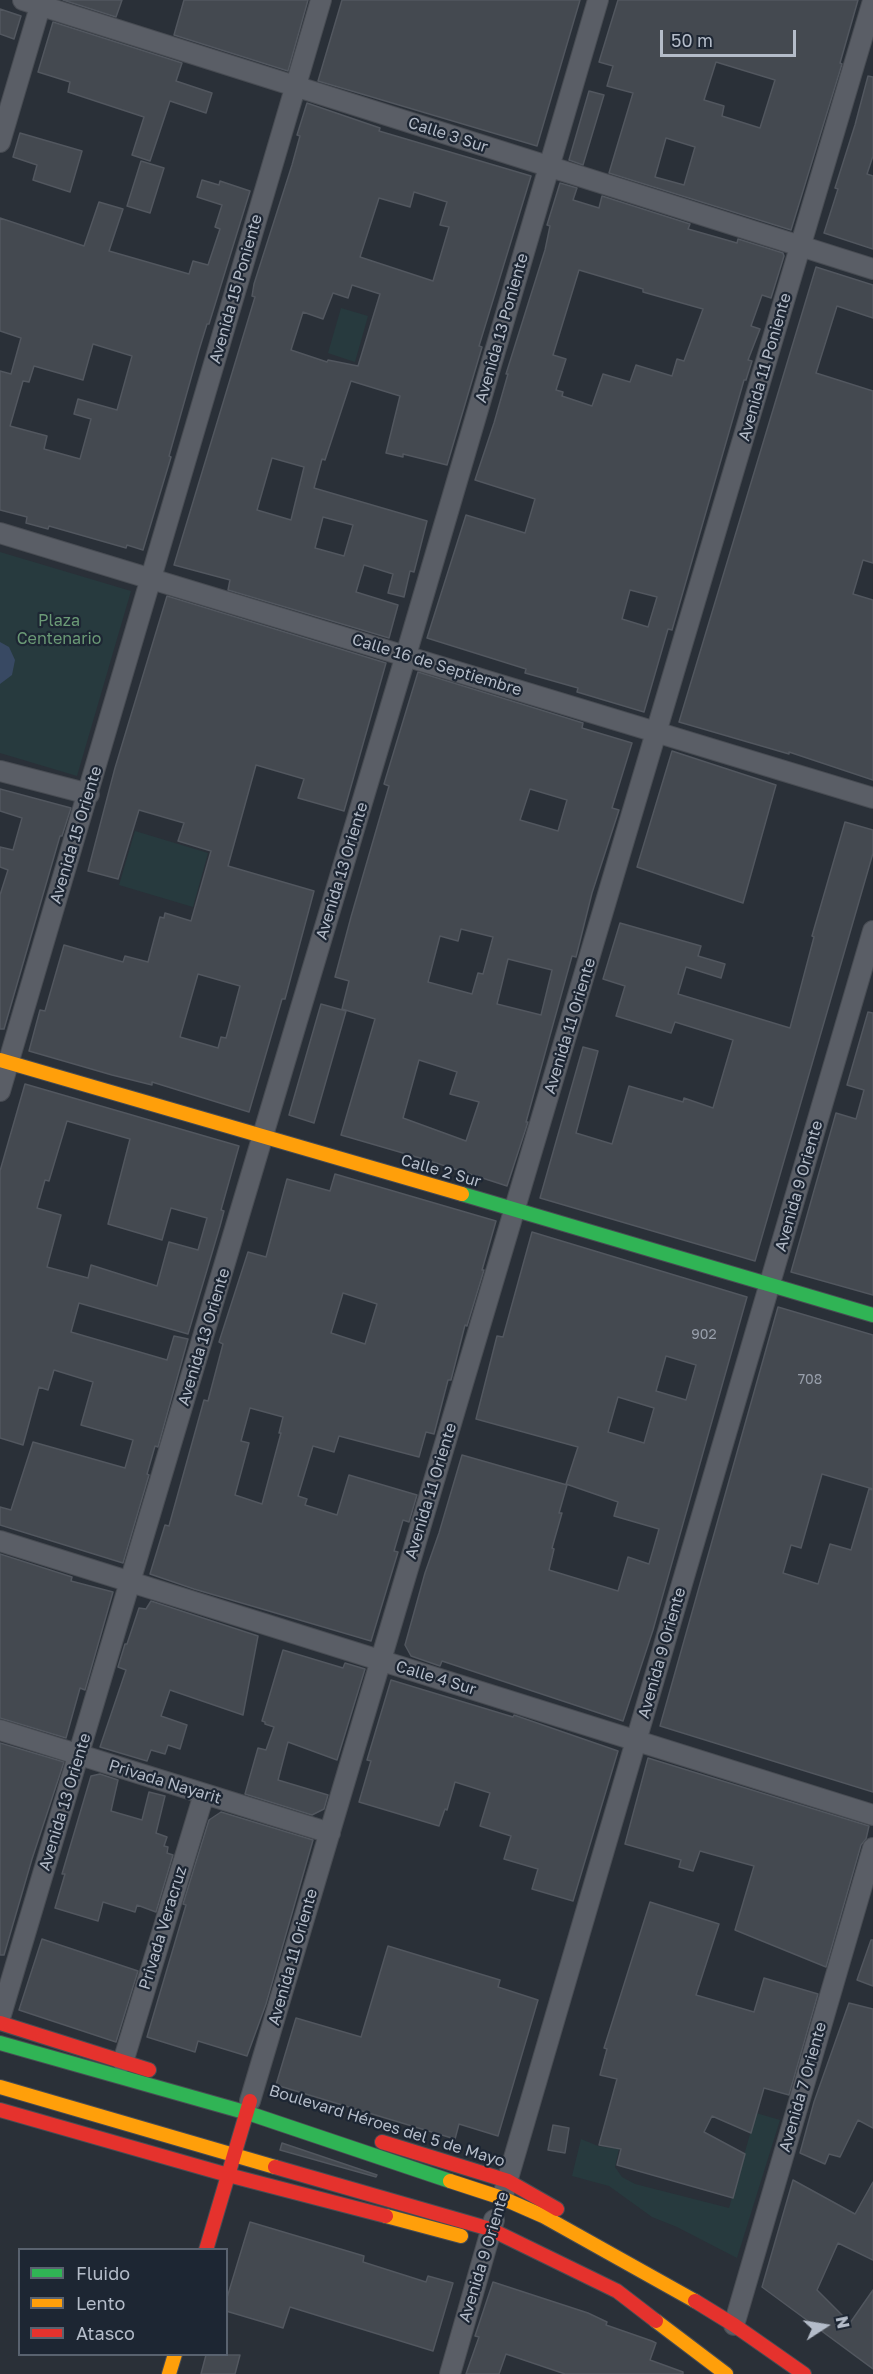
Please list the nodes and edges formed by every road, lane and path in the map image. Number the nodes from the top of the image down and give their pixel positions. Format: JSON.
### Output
{"nodes":[{"id":1,"x":321,"y":0,"type":"edge"},
{"id":2,"x":598,"y":0,"type":"edge"},
{"id":3,"x":873,"y":1,"type":"edge"},
{"id":4,"x":36,"y":2,"type":"edge"},
{"id":5,"x":295,"y":86,"type":"junction"},
{"id":6,"x":0,"y":142,"type":"edge"},
{"id":7,"x":549,"y":166,"type":"junction"},
{"id":8,"x":800,"y":246,"type":"junction"},
{"id":9,"x":873,"y":269,"type":"edge"},
{"id":10,"x":0,"y":533,"type":"edge"},
{"id":11,"x":152,"y":579,"type":"junction"},
{"id":12,"x":406,"y":655,"type":"junction"},
{"id":13,"x":657,"y":733,"type":"junction"},
{"id":14,"x":0,"y":771,"type":"edge"},
{"id":15,"x":89,"y":794,"type":"junction"},
{"id":16,"x":873,"y":798,"type":"edge"},
{"id":17,"x":873,"y":931,"type":"edge"},
{"id":18,"x":4,"y":1061,"type":"edge"},
{"id":19,"x":0,"y":1091,"type":"edge"},
{"id":20,"x":263,"y":1137,"type":"junction"},
{"id":21,"x":515,"y":1210,"type":"junction"},
{"id":22,"x":771,"y":1283,"type":"junction"},
{"id":23,"x":873,"y":1315,"type":"edge"},
{"id":24,"x":0,"y":1541,"type":"edge"},
{"id":25,"x":131,"y":1582,"type":"junction"},
{"id":26,"x":381,"y":1661,"type":"junction"},
{"id":27,"x":0,"y":1730,"type":"edge"},
{"id":28,"x":637,"y":1740,"type":"junction"},
{"id":29,"x":79,"y":1755,"type":"junction"},
{"id":30,"x":204,"y":1794,"type":"junction"},
{"id":31,"x":873,"y":1815,"type":"edge"},
{"id":32,"x":330,"y":1833,"type":"junction"},
{"id":33,"x":872,"y":1857,"type":"edge"},
{"id":34,"x":0,"y":2018,"type":"edge"},
{"id":35,"x":0,"y":2024,"type":"edge"},
{"id":36,"x":0,"y":2043,"type":"edge"},
{"id":37,"x":123,"y":2062,"type":"junction"},
{"id":38,"x":0,"y":2087,"type":"edge"},
{"id":39,"x":249,"y":2107,"type":"junction"},
{"id":40,"x":0,"y":2110,"type":"edge"},
{"id":41,"x":329,"y":2126,"type":"dead end"},
{"id":42,"x":374,"y":2140,"type":"dead end"},
{"id":43,"x":234,"y":2155,"type":"junction"},
{"id":44,"x":228,"y":2175,"type":"junction"},
{"id":45,"x":505,"y":2190,"type":"junction"},
{"id":46,"x":488,"y":2236,"type":"junction"},
{"id":47,"x":207,"y":2248,"type":"edge"},
{"id":48,"x":734,"y":2325,"type":"junction"},
{"id":49,"x":175,"y":2356,"type":"edge"},
{"id":50,"x":169,"y":2374,"type":"edge"},
{"id":51,"x":450,"y":2374,"type":"edge"},
{"id":52,"x":725,"y":2374,"type":"edge"},
{"id":53,"x":804,"y":2374,"type":"edge"}],
"edges":[{"from":1,"to":5,"type":"street","name":"Avenida 15 Poniente"},
{"from":2,"to":7,"type":"street","name":"Avenida 13 Poniente"},
{"from":3,"to":8,"type":"street","name":"Avenida 11 Poniente"},
{"from":4,"to":5,"type":"street","name":"Calle 3 Sur"},
{"from":4,"to":6,"type":"street"},
{"from":5,"to":7,"type":"street","name":"Calle 3 Sur"},
{"from":5,"to":11,"type":"street","name":"Avenida 15 Poniente"},
{"from":7,"to":8,"type":"street","name":"Calle 3 Sur"},
{"from":7,"to":12,"type":"street","name":"Avenida 13 Poniente"},
{"from":8,"to":9,"type":"street","name":"Calle 3 Sur"},
{"from":8,"to":13,"type":"street","name":"Avenida 11 Poniente"},
{"from":10,"to":11,"type":"street","name":"Calle 16 de Septiembre"},
{"from":11,"to":12,"type":"street","name":"Calle 16 de Septiembre"},
{"from":11,"to":15,"type":"street","name":"Avenida 15 Oriente"},
{"from":12,"to":13,"type":"street","name":"Calle 16 de Septiembre"},
{"from":12,"to":20,"type":"street","name":"Avenida 13 Oriente"},
{"from":13,"to":16,"type":"street","name":"Calle 16 de Septiembre"},
{"from":13,"to":21,"type":"street","name":"Avenida 11 Oriente"},
{"from":14,"to":15,"type":"street"},
{"from":15,"to":18,"type":"street","name":"Avenida 15 Oriente"},
{"from":17,"to":22,"type":"street","name":"Avenida 9 Oriente"},
{"from":18,"to":19,"type":"street","name":"Avenida 15 Oriente"},
{"from":18,"to":20,"type":"street","name":"Calle 2 Sur"},
{"from":20,"to":21,"type":"street","name":"Calle 2 Sur"},
{"from":20,"to":25,"type":"street","name":"Avenida 13 Oriente"},
{"from":21,"to":22,"type":"street","name":"Calle 2 Sur"},
{"from":21,"to":26,"type":"street","name":"Avenida 11 Oriente"},
{"from":22,"to":23,"type":"street","name":"Calle 2 Sur"},
{"from":22,"to":28,"type":"street","name":"Avenida 9 Oriente"},
{"from":24,"to":25,"type":"street","name":"Calle 4 Sur"},
{"from":25,"to":26,"type":"street","name":"Calle 4 Sur"},
{"from":25,"to":29,"type":"street","name":"Avenida 13 Oriente"},
{"from":26,"to":28,"type":"street","name":"Calle 4 Sur"},
{"from":26,"to":32,"type":"street","name":"Avenida 11 Oriente"},
{"from":27,"to":29,"type":"street","name":"Privada Nayarit"},
{"from":28,"to":31,"type":"street","name":"Calle 4 Sur"},
{"from":28,"to":45,"type":"street","name":"Avenida 9 Oriente"},
{"from":29,"to":30,"type":"street","name":"Privada Nayarit"},
{"from":29,"to":34,"type":"street","name":"Avenida 13 Oriente"},
{"from":30,"to":32,"type":"street","name":"Privada Nayarit"},
{"from":30,"to":37,"type":"street","name":"Privada Veracruz"},
{"from":32,"to":39,"type":"street","name":"Avenida 11 Oriente"},
{"from":33,"to":48,"type":"street","name":"Avenida 7 Oriente"},
{"from":35,"to":37,"type":"street","name":"Boulevard Héroes del 5 de Mayo"},
{"from":36,"to":39,"type":"street","name":"Boulevard Héroes del 5 de Mayo"},
{"from":37,"to":39,"type":"street","name":"Boulevard Héroes del 5 de Mayo"},
{"from":38,"to":43,"type":"street"},
{"from":39,"to":41,"type":"street","name":"Boulevard Héroes del 5 de Mayo"},
{"from":39,"to":43,"type":"street","name":"Avenida 11 Oriente"},
{"from":39,"to":45,"type":"street","name":"Boulevard Héroes del 5 de Mayo"},
{"from":40,"to":44,"type":"street"},
{"from":42,"to":45,"type":"street","name":"Boulevard Héroes del 5 de Mayo"},
{"from":43,"to":44,"type":"street","name":"Avenida 11 Oriente"},
{"from":43,"to":46,"type":"street"},
{"from":44,"to":46,"type":"street"},
{"from":44,"to":47,"type":"street","name":"Avenida 11 Oriente"},
{"from":45,"to":46,"type":"street","name":"Avenida 9 Oriente"},
{"from":45,"to":48,"type":"street","name":"Boulevard Héroes del 5 de Mayo"},
{"from":46,"to":51,"type":"street","name":"Avenida 9 Oriente"},
{"from":46,"to":52,"type":"street"},
{"from":48,"to":53,"type":"street","name":"Boulevard Héroes del 5 de Mayo"},
{"from":49,"to":50,"type":"street"}]}
